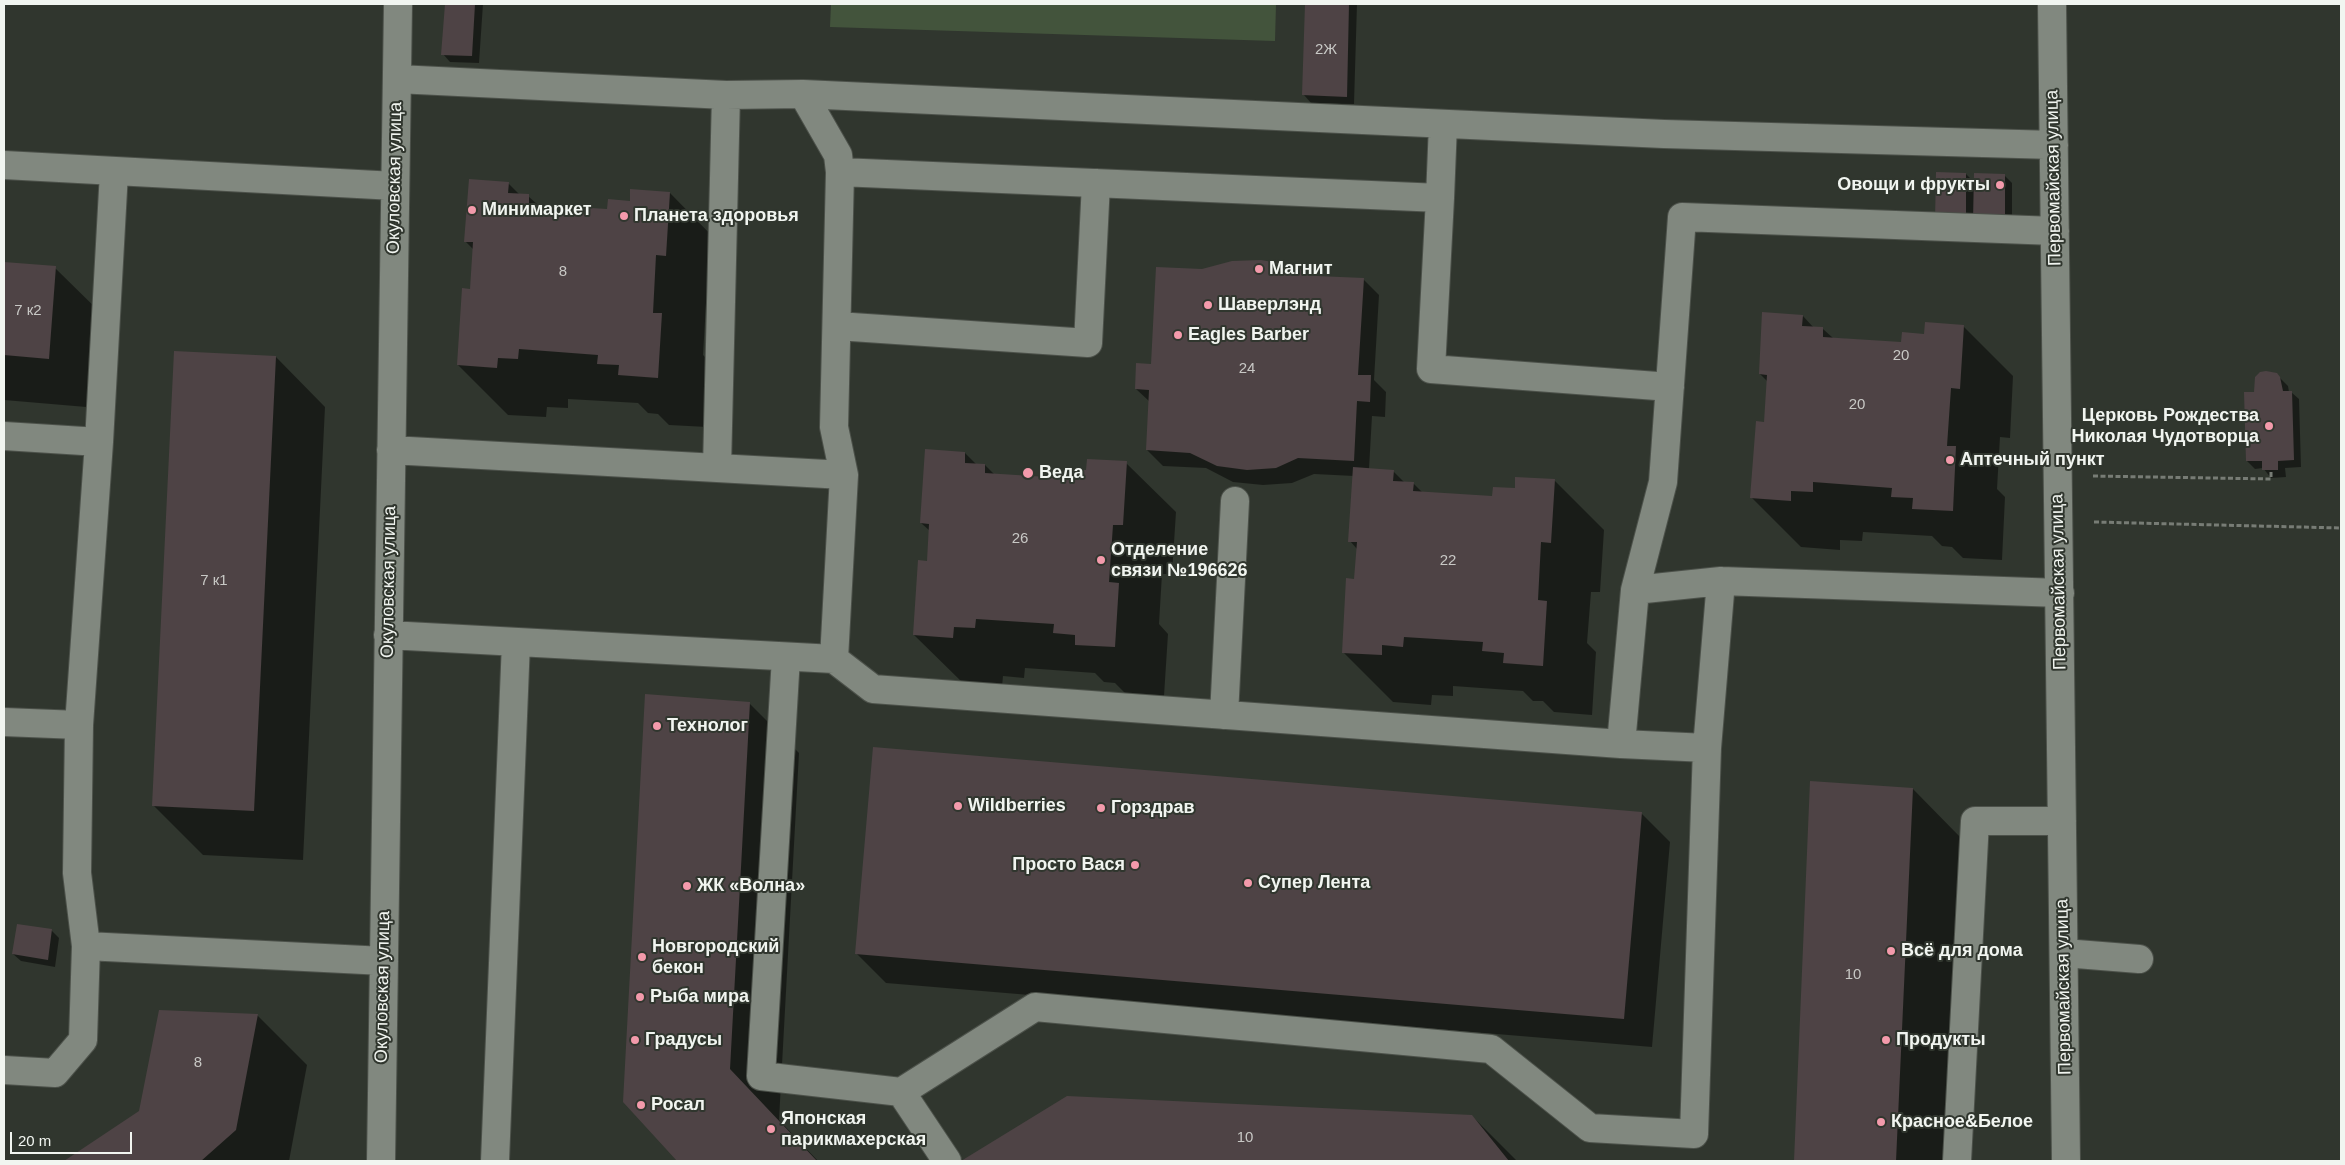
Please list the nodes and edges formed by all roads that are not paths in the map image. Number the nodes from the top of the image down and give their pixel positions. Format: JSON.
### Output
{"nodes":[{"id":1,"x":398,"y":4,"type":"edge"},
{"id":2,"x":2052,"y":4,"type":"edge"},
{"id":3,"x":397,"y":79,"type":"junction"},
{"id":4,"x":726,"y":94,"type":"junction"},
{"id":5,"x":803,"y":94,"type":"junction"},
{"id":6,"x":1443,"y":124,"type":"junction"},
{"id":7,"x":2054,"y":145,"type":"junction"},
{"id":8,"x":4,"y":165,"type":"edge"},
{"id":9,"x":114,"y":172,"type":"junction"},
{"id":10,"x":840,"y":172,"type":"junction"},
{"id":11,"x":1096,"y":183,"type":"junction"},
{"id":12,"x":395,"y":186,"type":"junction"},
{"id":13,"x":1440,"y":198,"type":"junction"},
{"id":14,"x":2055,"y":231,"type":"junction"},
{"id":15,"x":837,"y":326,"type":"junction"},
{"id":16,"x":1670,"y":387,"type":"junction"},
{"id":17,"x":4,"y":436,"type":"edge"},
{"id":18,"x":99,"y":442,"type":"junction"},
{"id":19,"x":391,"y":450,"type":"junction"},
{"id":20,"x":717,"y":468,"type":"junction"},
{"id":21,"x":844,"y":475,"type":"junction"},
{"id":22,"x":1235,"y":501,"type":"dead end"},
{"id":23,"x":1721,"y":581,"type":"junction"},
{"id":24,"x":1636,"y":590,"type":"junction"},
{"id":25,"x":2060,"y":593,"type":"junction"},
{"id":26,"x":388,"y":635,"type":"junction"},
{"id":27,"x":516,"y":642,"type":"junction"},
{"id":28,"x":786,"y":657,"type":"junction"},
{"id":29,"x":834,"y":659,"type":"junction"},
{"id":30,"x":1224,"y":715,"type":"junction"},
{"id":31,"x":4,"y":722,"type":"edge"},
{"id":32,"x":79,"y":725,"type":"junction"},
{"id":33,"x":1621,"y":744,"type":"junction"},
{"id":34,"x":1707,"y":748,"type":"junction"},
{"id":35,"x":2062,"y":821,"type":"junction"},
{"id":36,"x":86,"y":946,"type":"junction"},
{"id":37,"x":2064,"y":953,"type":"junction"},
{"id":38,"x":2139,"y":959,"type":"dead end"},
{"id":39,"x":384,"y":961,"type":"junction"},
{"id":40,"x":4,"y":1070,"type":"edge"},
{"id":41,"x":900,"y":1092,"type":"junction"},
{"id":42,"x":380,"y":1161,"type":"edge"},
{"id":43,"x":495,"y":1161,"type":"edge"},
{"id":44,"x":947,"y":1161,"type":"edge"},
{"id":45,"x":1957,"y":1161,"type":"edge"},
{"id":46,"x":2066,"y":1161,"type":"edge"}],
"edges":[{"from":1,"to":3,"type":"street","name":"Окуловская улица"},
{"from":2,"to":7,"type":"street","name":"Первомайская улица"},
{"from":3,"to":4,"type":"street"},
{"from":3,"to":12,"type":"street","name":"Окуловская улица"},
{"from":4,"to":5,"type":"street"},
{"from":4,"to":20,"type":"street"},
{"from":5,"to":6,"type":"street"},
{"from":5,"to":10,"type":"street"},
{"from":6,"to":7,"type":"street"},
{"from":6,"to":13,"type":"street"},
{"from":7,"to":14,"type":"street","name":"Первомайская улица"},
{"from":8,"to":9,"type":"street"},
{"from":9,"to":12,"type":"street"},
{"from":9,"to":18,"type":"street"},
{"from":10,"to":11,"type":"street"},
{"from":10,"to":15,"type":"street"},
{"from":11,"to":13,"type":"street"},
{"from":11,"to":15,"type":"street"},
{"from":12,"to":19,"type":"street","name":"Окуловская улица"},
{"from":13,"to":16,"type":"street"},
{"from":14,"to":16,"type":"street"},
{"from":14,"to":25,"type":"street","name":"Первомайская улица"},
{"from":15,"to":21,"type":"street"},
{"from":16,"to":24,"type":"street"},
{"from":17,"to":18,"type":"street"},
{"from":18,"to":32,"type":"street"},
{"from":19,"to":20,"type":"street"},
{"from":19,"to":26,"type":"street","name":"Окуловская улица"},
{"from":20,"to":21,"type":"street"},
{"from":21,"to":29,"type":"street"},
{"from":22,"to":30,"type":"street"},
{"from":23,"to":24,"type":"street"},
{"from":23,"to":25,"type":"street"},
{"from":23,"to":34,"type":"street"},
{"from":24,"to":33,"type":"street"},
{"from":25,"to":35,"type":"street","name":"Первомайская улица"},
{"from":26,"to":27,"type":"street"},
{"from":26,"to":39,"type":"street","name":"Окуловская улица"},
{"from":27,"to":28,"type":"street"},
{"from":27,"to":43,"type":"street"},
{"from":28,"to":29,"type":"street"},
{"from":28,"to":41,"type":"street"},
{"from":29,"to":30,"type":"street"},
{"from":30,"to":33,"type":"street"},
{"from":31,"to":32,"type":"street"},
{"from":32,"to":36,"type":"street"},
{"from":33,"to":34,"type":"street"},
{"from":34,"to":41,"type":"street"},
{"from":35,"to":37,"type":"street","name":"Первомайская улица"},
{"from":35,"to":45,"type":"street"},
{"from":36,"to":39,"type":"street"},
{"from":36,"to":40,"type":"street"},
{"from":37,"to":38,"type":"street"},
{"from":37,"to":46,"type":"street","name":"Первомайская улица"},
{"from":39,"to":42,"type":"street","name":"Окуловская улица"},
{"from":41,"to":44,"type":"street"}]}
